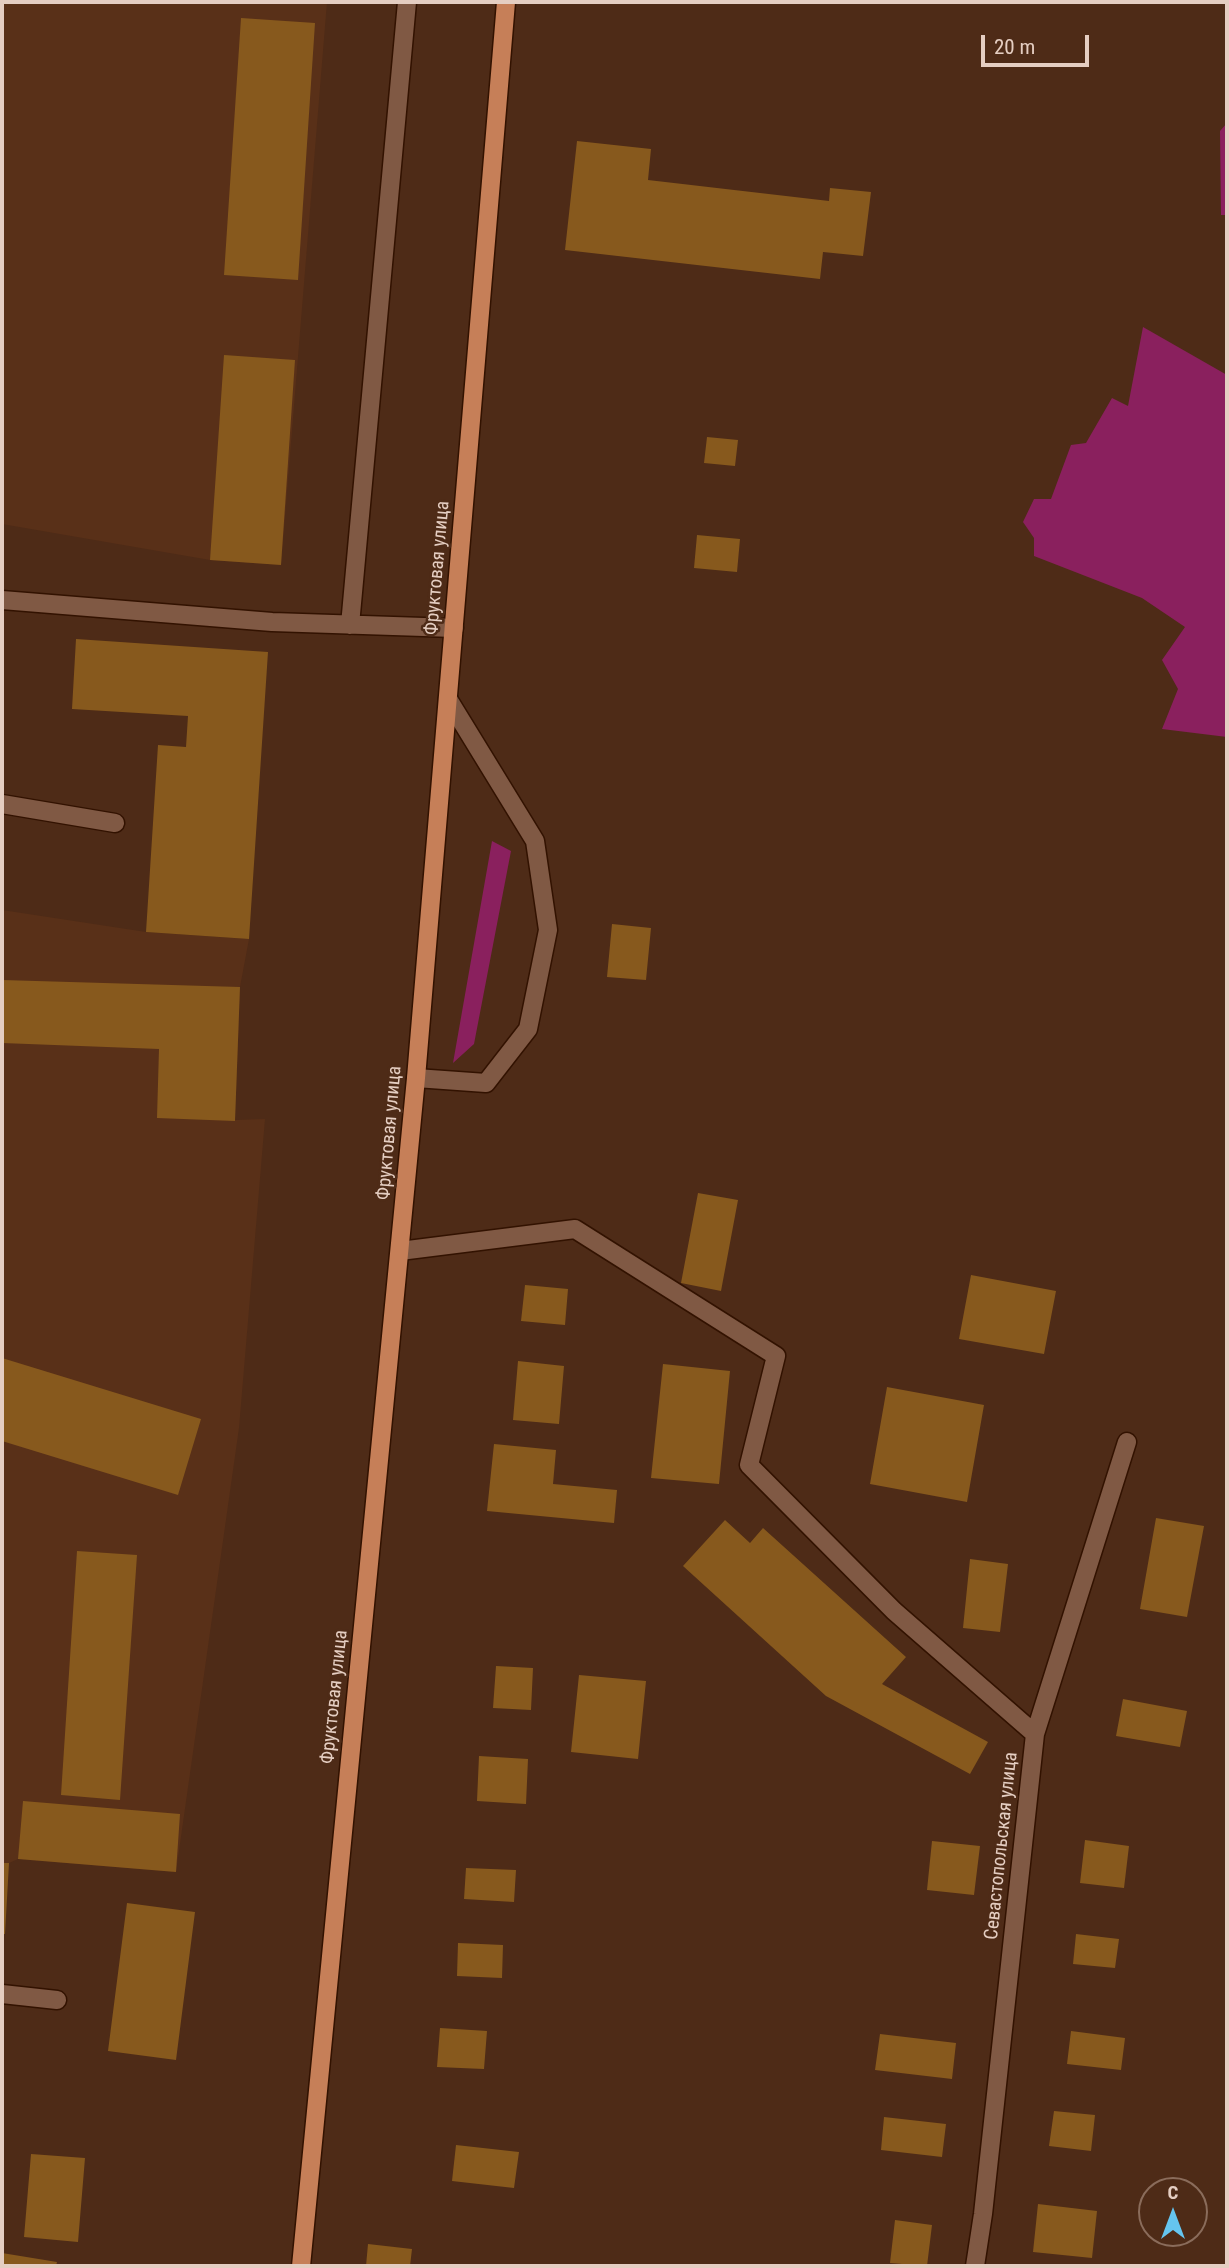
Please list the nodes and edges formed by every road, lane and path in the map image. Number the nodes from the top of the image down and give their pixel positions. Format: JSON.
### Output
{"nodes":[{"id":1,"x":407,"y":2,"type":"edge"},
{"id":2,"x":506,"y":2,"type":"edge"},
{"id":3,"x":2,"y":600,"type":"edge"},
{"id":4,"x":350,"y":625,"type":"junction"},
{"id":5,"x":454,"y":628,"type":"junction"},
{"id":6,"x":448,"y":699,"type":"junction"},
{"id":7,"x":2,"y":804,"type":"edge"},
{"id":8,"x":115,"y":823,"type":"dead end"},
{"id":9,"x":416,"y":1078,"type":"junction"},
{"id":10,"x":400,"y":1251,"type":"junction"},
{"id":11,"x":1127,"y":1442,"type":"dead end"},
{"id":12,"x":1035,"y":1734,"type":"junction"},
{"id":13,"x":2,"y":1994,"type":"edge"},
{"id":14,"x":57,"y":2000,"type":"dead end"},
{"id":15,"x":301,"y":2266,"type":"edge"},
{"id":16,"x":975,"y":2266,"type":"edge"}],
"edges":[{"from":1,"to":4,"type":"street"},
{"from":2,"to":5,"type":"main road","name":"Фруктовая улица"},
{"from":3,"to":4,"type":"street"},
{"from":4,"to":5,"type":"street"},
{"from":5,"to":6,"type":"main road","name":"Фруктовая улица"},
{"from":6,"to":9,"type":"main road","name":"Фруктовая улица"},
{"from":6,"to":9,"type":"street"},
{"from":7,"to":8,"type":"street"},
{"from":9,"to":10,"type":"main road","name":"Фруктовая улица"},
{"from":10,"to":12,"type":"street"},
{"from":10,"to":15,"type":"main road","name":"Фруктовая улица"},
{"from":11,"to":12,"type":"street","name":"Севастопольская улица"},
{"from":12,"to":16,"type":"street","name":"Севастопольская улица"},
{"from":13,"to":14,"type":"street"}]}
